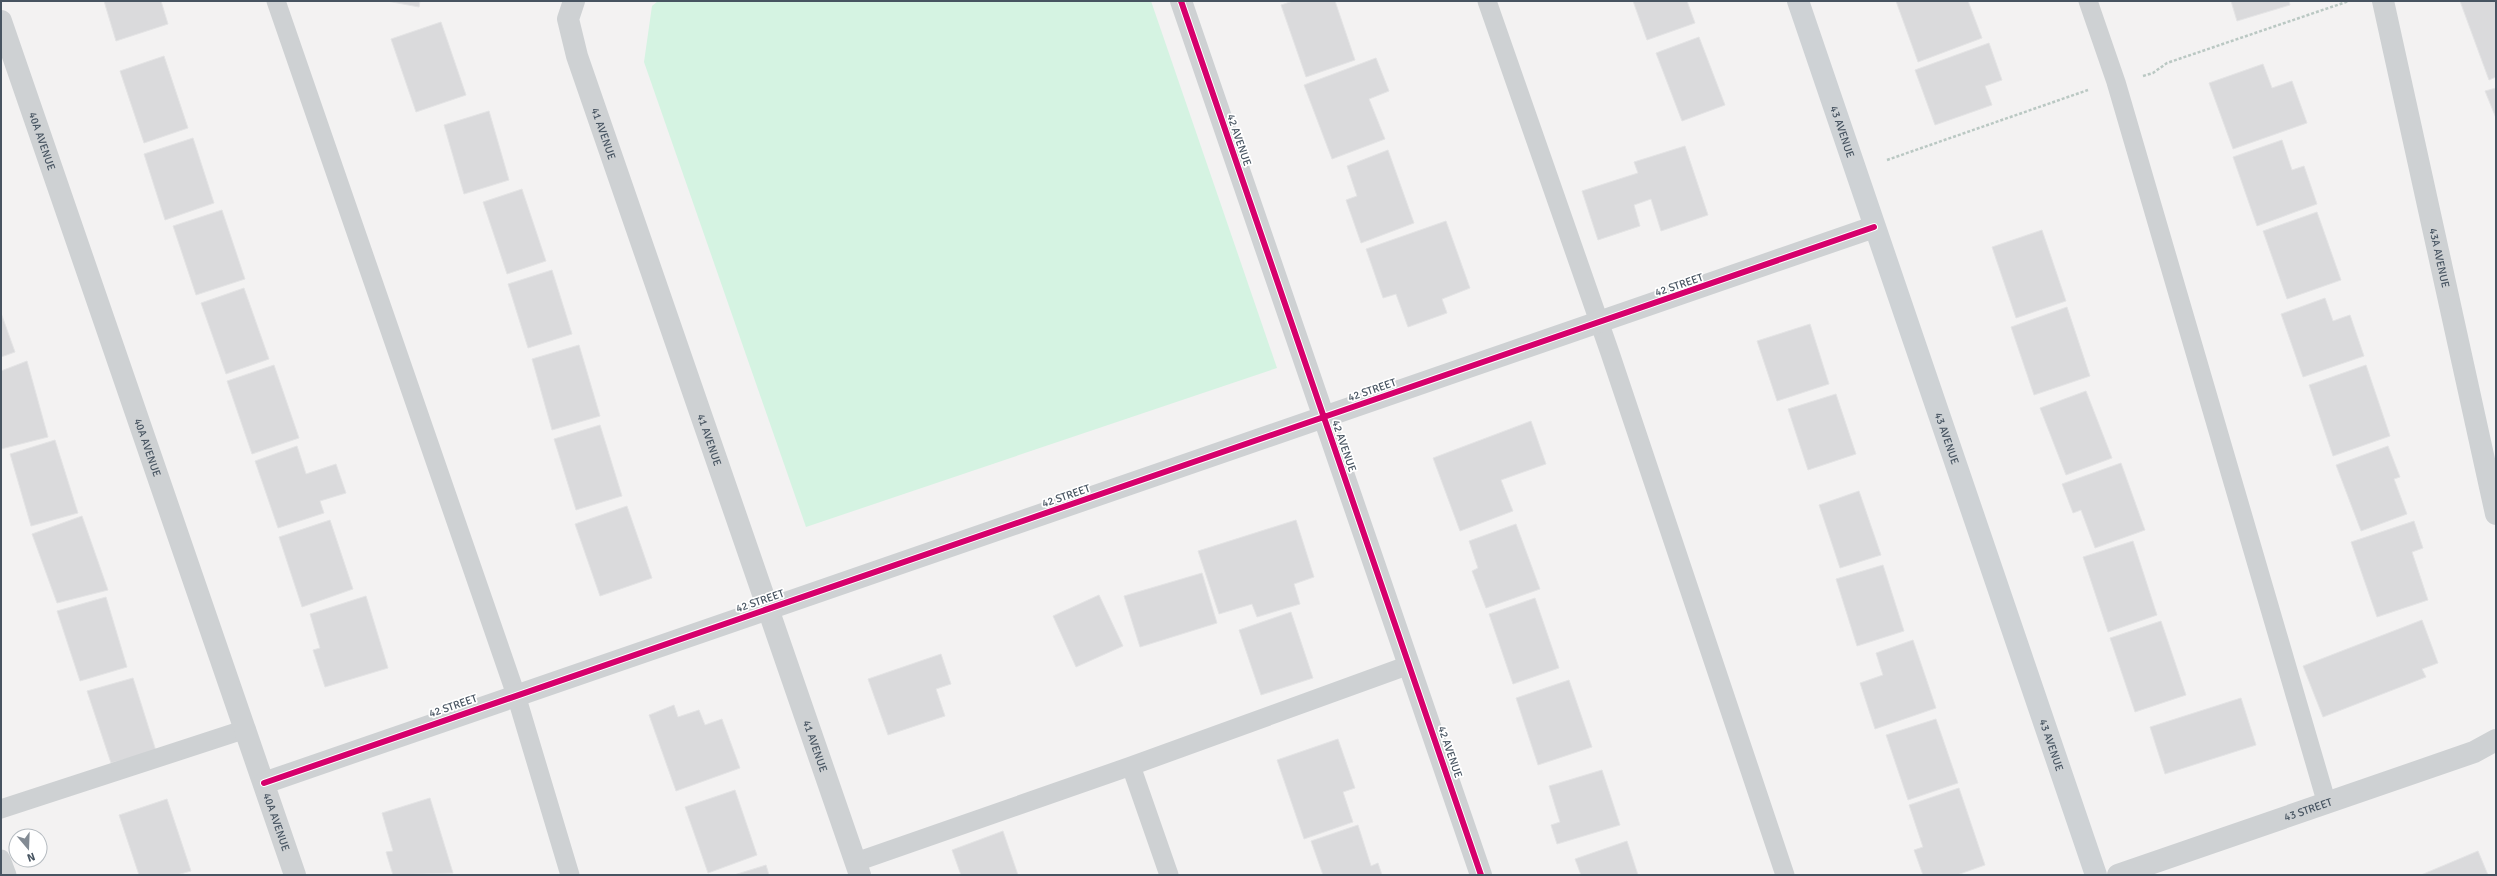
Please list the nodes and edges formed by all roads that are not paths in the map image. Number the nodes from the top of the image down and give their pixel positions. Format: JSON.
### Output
{"nodes":[{"id":1,"x":276,"y":1,"type":"edge"},
{"id":2,"x":1181,"y":1,"type":"edge"},
{"id":3,"x":1487,"y":1,"type":"edge"},
{"id":4,"x":1798,"y":1,"type":"edge"},
{"id":5,"x":2088,"y":1,"type":"edge"},
{"id":6,"x":2383,"y":1,"type":"edge"},
{"id":7,"x":574,"y":2,"type":"edge"},
{"id":8,"x":1,"y":21,"type":"edge"},
{"id":9,"x":1874,"y":227,"type":"junction"},
{"id":10,"x":1599,"y":323,"type":"junction"},
{"id":11,"x":1324,"y":418,"type":"junction"},
{"id":12,"x":2496,"y":514,"type":"edge"},
{"id":13,"x":770,"y":608,"type":"junction"},
{"id":14,"x":1409,"y":665,"type":"junction"},
{"id":15,"x":516,"y":695,"type":"junction"},
{"id":16,"x":246,"y":729,"type":"junction"},
{"id":17,"x":2496,"y":740,"type":"edge"},
{"id":18,"x":1132,"y":766,"type":"junction"},
{"id":19,"x":264,"y":783,"type":"junction"},
{"id":20,"x":2327,"y":804,"type":"junction"},
{"id":21,"x":1,"y":809,"type":"edge"},
{"id":22,"x":1,"y":859,"type":"edge"},
{"id":23,"x":858,"y":869,"type":"edge"},
{"id":24,"x":7,"y":875,"type":"edge"},
{"id":25,"x":295,"y":875,"type":"edge"},
{"id":26,"x":570,"y":875,"type":"edge"},
{"id":27,"x":1169,"y":875,"type":"edge"},
{"id":28,"x":1481,"y":875,"type":"edge"},
{"id":29,"x":1785,"y":875,"type":"edge"},
{"id":30,"x":2096,"y":875,"type":"edge"},
{"id":31,"x":2118,"y":875,"type":"edge"}],
"edges":[{"from":1,"to":15,"type":"lane"},
{"from":2,"to":11,"type":"street","name":"42 AVENUE"},
{"from":3,"to":10,"type":"lane"},
{"from":4,"to":9,"type":"street","name":"43 AVENUE"},
{"from":5,"to":20,"type":"lane"},
{"from":6,"to":12,"type":"street","name":"43A AVENUE"},
{"from":7,"to":13,"type":"street","name":"41 AVENUE"},
{"from":8,"to":16,"type":"street","name":"40A AVENUE"},
{"from":9,"to":10,"type":"street","name":"42 STREET"},
{"from":9,"to":30,"type":"street","name":"43 AVENUE"},
{"from":10,"to":11,"type":"street","name":"42 STREET"},
{"from":10,"to":29,"type":"lane"},
{"from":11,"to":13,"type":"street","name":"42 STREET"},
{"from":11,"to":14,"type":"street","name":"42 AVENUE"},
{"from":13,"to":15,"type":"street","name":"42 STREET"},
{"from":13,"to":23,"type":"street","name":"41 AVENUE"},
{"from":14,"to":18,"type":"lane"},
{"from":14,"to":28,"type":"street","name":"42 AVENUE"},
{"from":15,"to":19,"type":"street","name":"42 STREET"},
{"from":15,"to":26,"type":"lane"},
{"from":16,"to":19,"type":"street","name":"40A AVENUE"},
{"from":16,"to":21,"type":"lane"},
{"from":17,"to":20,"type":"street","name":"43 STREET"},
{"from":18,"to":23,"type":"lane"},
{"from":18,"to":27,"type":"lane"},
{"from":19,"to":25,"type":"street","name":"40A AVENUE"},
{"from":20,"to":31,"type":"street","name":"43 STREET"},
{"from":22,"to":24,"type":"lane"}]}
